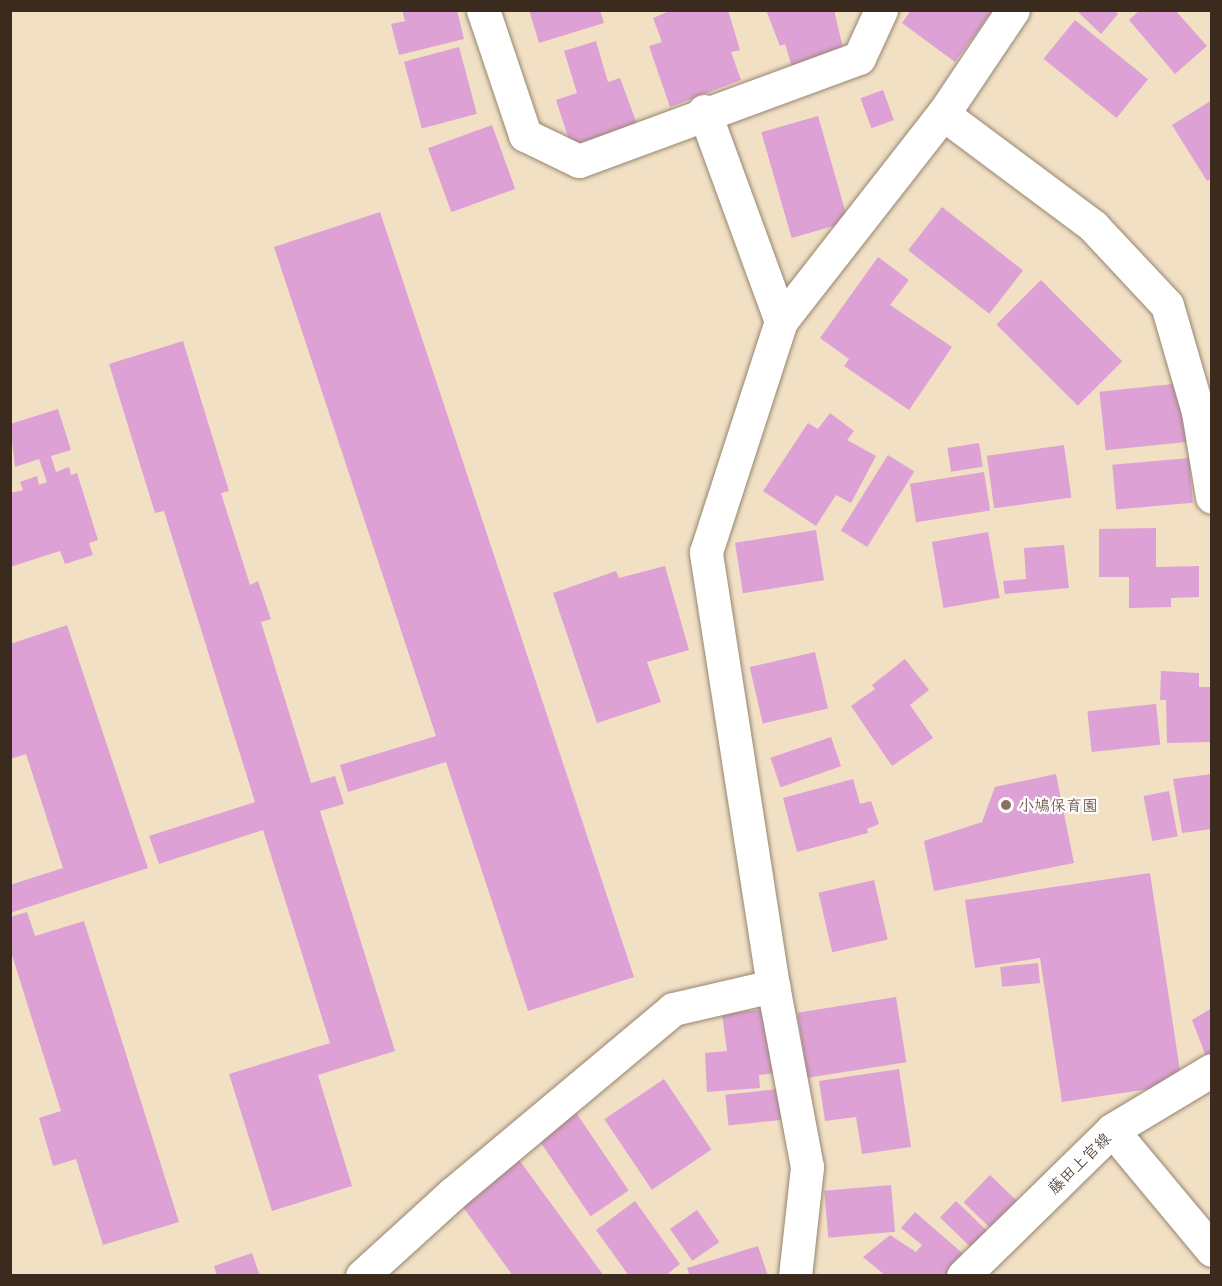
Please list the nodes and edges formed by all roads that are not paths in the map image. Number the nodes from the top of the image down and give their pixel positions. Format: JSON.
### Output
{"nodes":[{"id":1,"x":483,"y":10,"type":"edge"},
{"id":2,"x":881,"y":10,"type":"edge"},
{"id":3,"x":1012,"y":10,"type":"edge"},
{"id":4,"x":704,"y":111,"type":"junction"},
{"id":5,"x":943,"y":114,"type":"junction"},
{"id":6,"x":781,"y":321,"type":"junction"},
{"id":7,"x":1212,"y":497,"type":"edge"},
{"id":8,"x":773,"y":986,"type":"junction"},
{"id":9,"x":1212,"y":1070,"type":"edge"},
{"id":10,"x":1113,"y":1130,"type":"junction"},
{"id":11,"x":1212,"y":1250,"type":"edge"},
{"id":12,"x":362,"y":1275,"type":"edge"},
{"id":13,"x":795,"y":1275,"type":"edge"},
{"id":14,"x":963,"y":1275,"type":"edge"}],
"edges":[{"from":1,"to":4,"type":"street"},
{"from":2,"to":4,"type":"street"},
{"from":3,"to":5,"type":"street"},
{"from":4,"to":6,"type":"street"},
{"from":5,"to":6,"type":"street"},
{"from":5,"to":7,"type":"street"},
{"from":6,"to":8,"type":"street"},
{"from":8,"to":12,"type":"street"},
{"from":8,"to":13,"type":"street"},
{"from":9,"to":10,"type":"street","name":"藤田上官線"},
{"from":10,"to":11,"type":"street"},
{"from":10,"to":14,"type":"street","name":"藤田上官線"}]}
